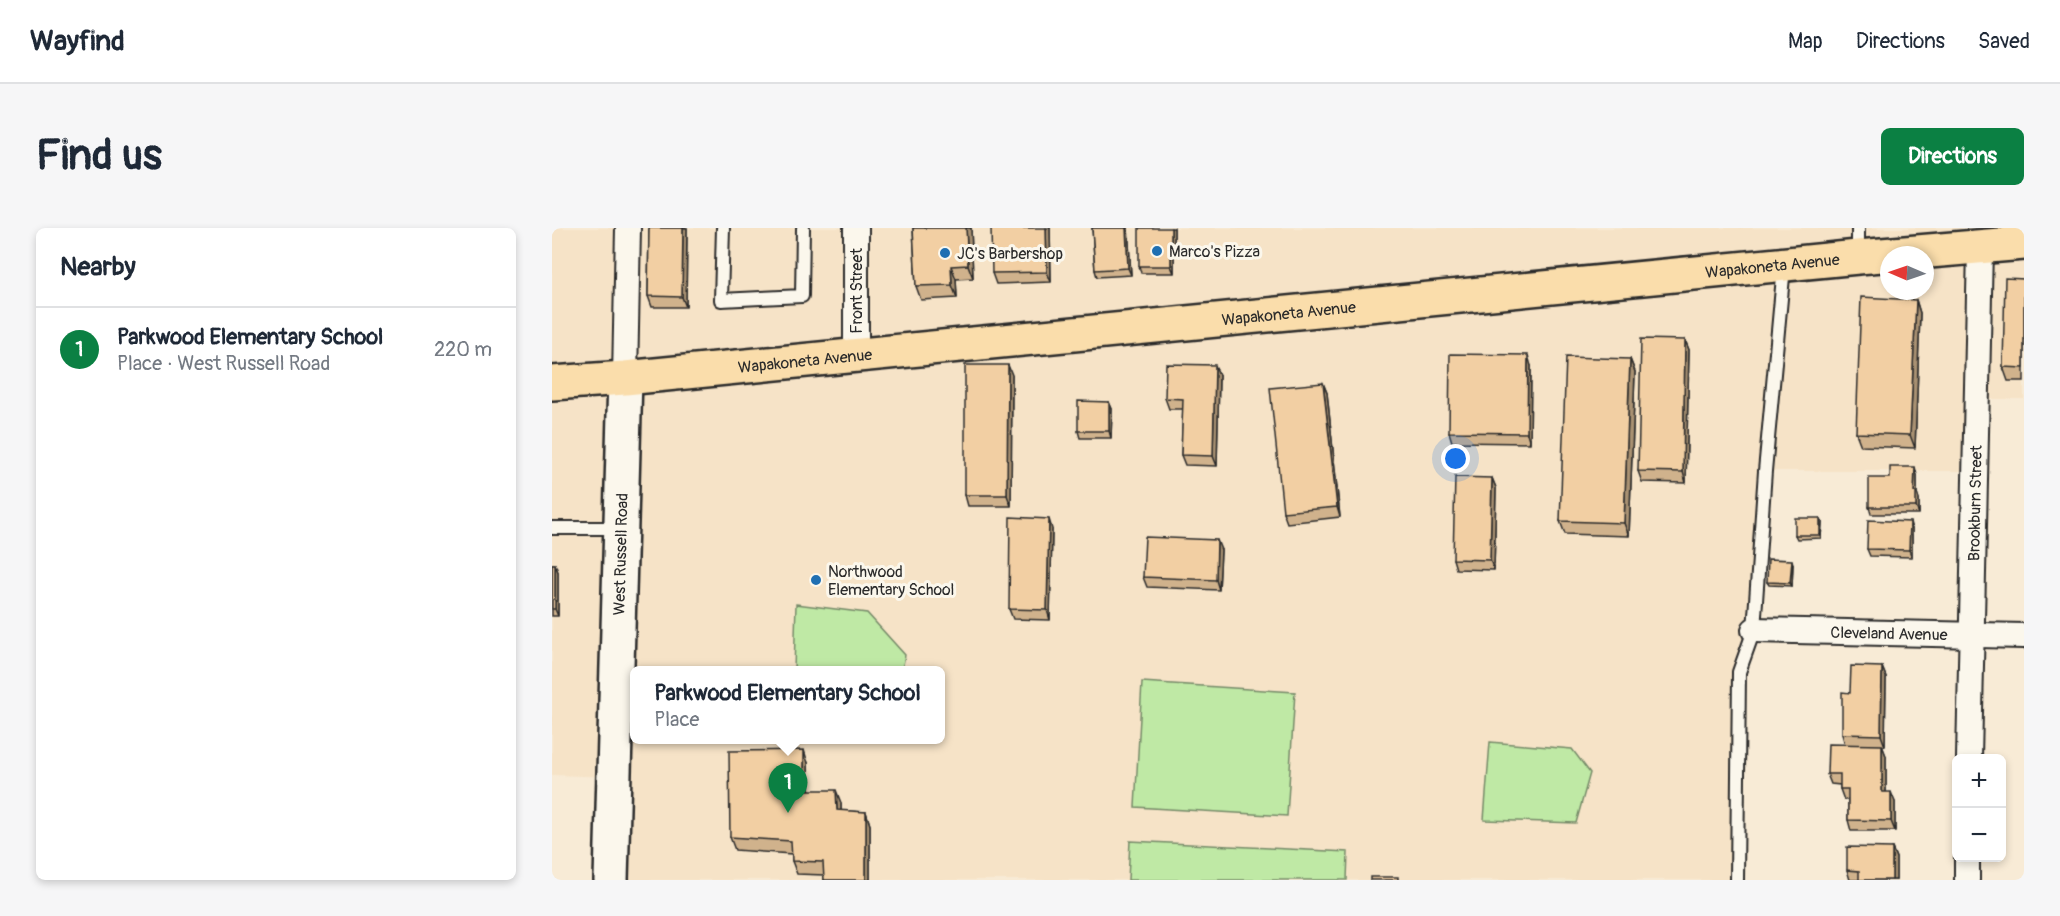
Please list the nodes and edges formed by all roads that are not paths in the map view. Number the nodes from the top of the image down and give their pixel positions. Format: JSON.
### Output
{"nodes":[{"id":1,"x":628,"y":228,"type":"edge"},
{"id":2,"x":723,"y":228,"type":"edge"},
{"id":3,"x":804,"y":228,"type":"edge"},
{"id":4,"x":856,"y":228,"type":"edge"},
{"id":5,"x":1858,"y":242,"type":"edge"},
{"id":6,"x":2024,"y":243,"type":"edge"},
{"id":7,"x":1980,"y":248,"type":"junction"},
{"id":8,"x":1784,"y":264,"type":"junction"},
{"id":9,"x":856,"y":354,"type":"junction"},
{"id":10,"x":625,"y":378,"type":"junction"},
{"id":11,"x":552,"y":383,"type":"edge"},
{"id":12,"x":552,"y":528,"type":"edge"},
{"id":13,"x":621,"y":528,"type":"junction"},
{"id":14,"x":1754,"y":630,"type":"junction"},
{"id":15,"x":1971,"y":635,"type":"junction"},
{"id":16,"x":2024,"y":636,"type":"edge"},
{"id":17,"x":1969,"y":754,"type":"edge"},
{"id":18,"x":1967,"y":862,"type":"edge"},
{"id":19,"x":611,"y":880,"type":"edge"},
{"id":20,"x":1737,"y":880,"type":"edge"},
{"id":21,"x":1966,"y":880,"type":"edge"}],
"edges":[{"from":1,"to":10,"type":"street","name":"West Russell Road"},
{"from":2,"to":3,"type":"lane"},
{"from":4,"to":9,"type":"street","name":"Front Street"},
{"from":5,"to":7,"type":"main road","name":"Wapakoneta Avenue"},
{"from":5,"to":8,"type":"main road","name":"Wapakoneta Avenue"},
{"from":6,"to":7,"type":"main road","name":"Wapakoneta Avenue"},
{"from":7,"to":15,"type":"street","name":"Brookburn Street"},
{"from":8,"to":9,"type":"main road","name":"Wapakoneta Avenue"},
{"from":8,"to":14,"type":"lane"},
{"from":9,"to":10,"type":"main road","name":"Wapakoneta Avenue"},
{"from":10,"to":11,"type":"main road","name":"Wapakoneta Avenue"},
{"from":10,"to":13,"type":"main road","name":"West Russell Road"},
{"from":12,"to":13,"type":"lane"},
{"from":13,"to":19,"type":"main road","name":"West Russell Road"},
{"from":14,"to":15,"type":"street","name":"Cleveland Avenue"},
{"from":14,"to":20,"type":"lane"},
{"from":15,"to":16,"type":"street","name":"Cleveland Avenue"},
{"from":15,"to":17,"type":"street","name":"Brookburn Street"},
{"from":18,"to":21,"type":"street"}]}
